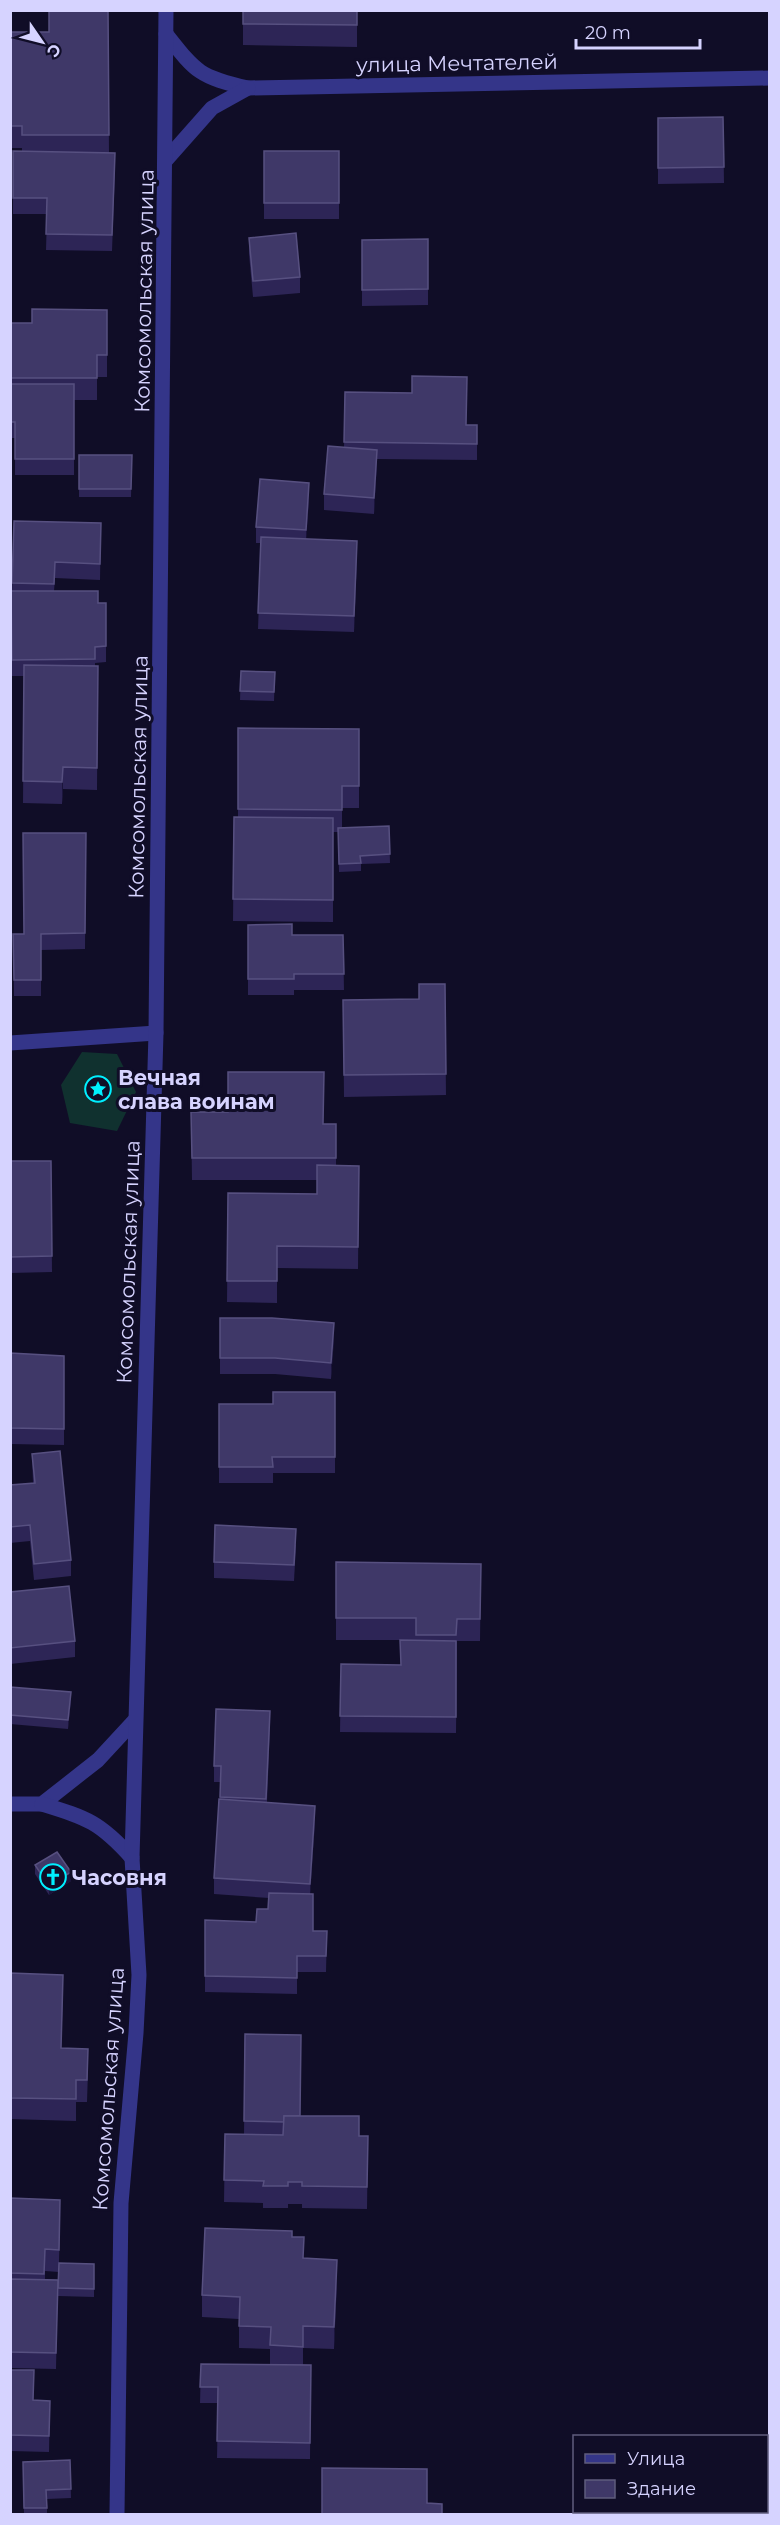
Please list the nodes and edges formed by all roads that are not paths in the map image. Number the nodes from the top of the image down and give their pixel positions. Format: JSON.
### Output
{"nodes":[{"id":1,"x":166,"y":10,"type":"edge"},
{"id":2,"x":166,"y":34,"type":"junction"},
{"id":3,"x":770,"y":78,"type":"edge"},
{"id":4,"x":248,"y":88,"type":"junction"},
{"id":5,"x":166,"y":160,"type":"junction"},
{"id":6,"x":156,"y":1034,"type":"junction"},
{"id":7,"x":10,"y":1043,"type":"edge"},
{"id":8,"x":135,"y":1720,"type":"junction"},
{"id":9,"x":10,"y":1804,"type":"edge"},
{"id":10,"x":42,"y":1804,"type":"junction"},
{"id":11,"x":132,"y":1858,"type":"junction"},
{"id":12,"x":117,"y":2514,"type":"edge"}],
"edges":[{"from":1,"to":2,"type":"street","name":"Комсомольская улица"},
{"from":2,"to":4,"type":"street","name":"улица Мечтателей"},
{"from":2,"to":5,"type":"street","name":"Комсомольская улица"},
{"from":3,"to":4,"type":"street","name":"улица Мечтателей"},
{"from":4,"to":5,"type":"street"},
{"from":5,"to":6,"type":"street","name":"Комсомольская улица"},
{"from":6,"to":7,"type":"street"},
{"from":6,"to":8,"type":"street","name":"Комсомольская улица"},
{"from":8,"to":10,"type":"street"},
{"from":8,"to":11,"type":"street","name":"Комсомольская улица"},
{"from":9,"to":10,"type":"street"},
{"from":10,"to":11,"type":"street"},
{"from":11,"to":12,"type":"street","name":"Комсомольская улица"}]}
